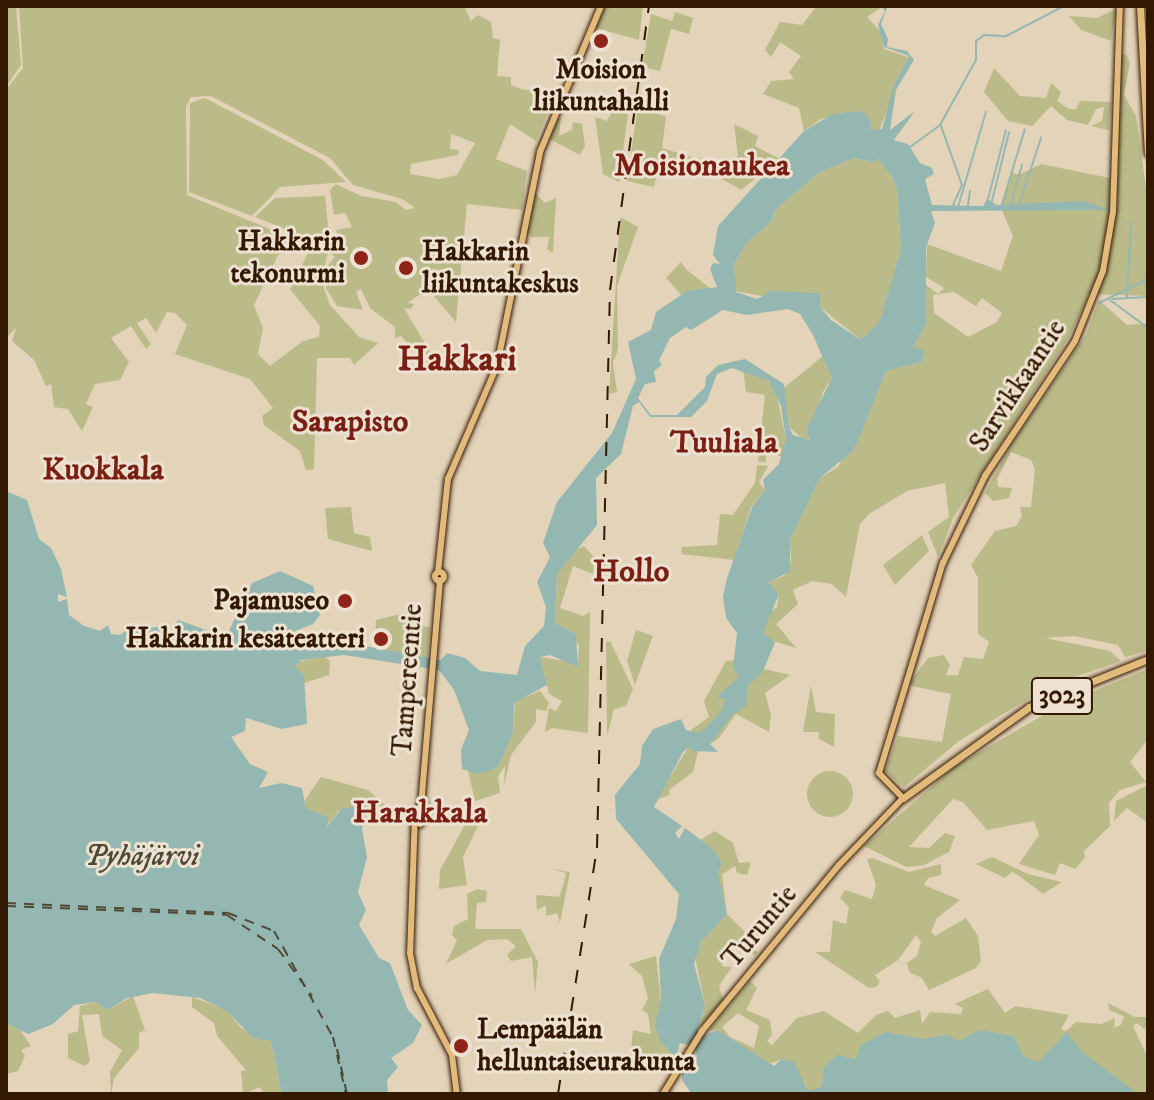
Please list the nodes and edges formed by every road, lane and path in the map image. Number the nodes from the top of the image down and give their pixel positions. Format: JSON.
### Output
{"nodes":[{"id":1,"x":601,"y":6,"type":"edge"},
{"id":2,"x":1120,"y":6,"type":"edge"},
{"id":3,"x":1140,"y":6,"type":"edge"},
{"id":4,"x":1148,"y":153,"type":"edge"},
{"id":5,"x":1148,"y":662,"type":"edge"},
{"id":6,"x":903,"y":798,"type":"junction"},
{"id":7,"x":457,"y":1094,"type":"edge"},
{"id":8,"x":663,"y":1094,"type":"edge"}],
"edges":[{"from":1,"to":7,"type":"main road","name":"Tampereentie"},
{"from":2,"to":6,"type":"main road","name":"Sarvikkaantie"},
{"from":3,"to":4,"type":"highway"},
{"from":5,"to":6,"type":"highway","number":"3023"},
{"from":6,"to":8,"type":"main road","name":"Turuntie"}]}
